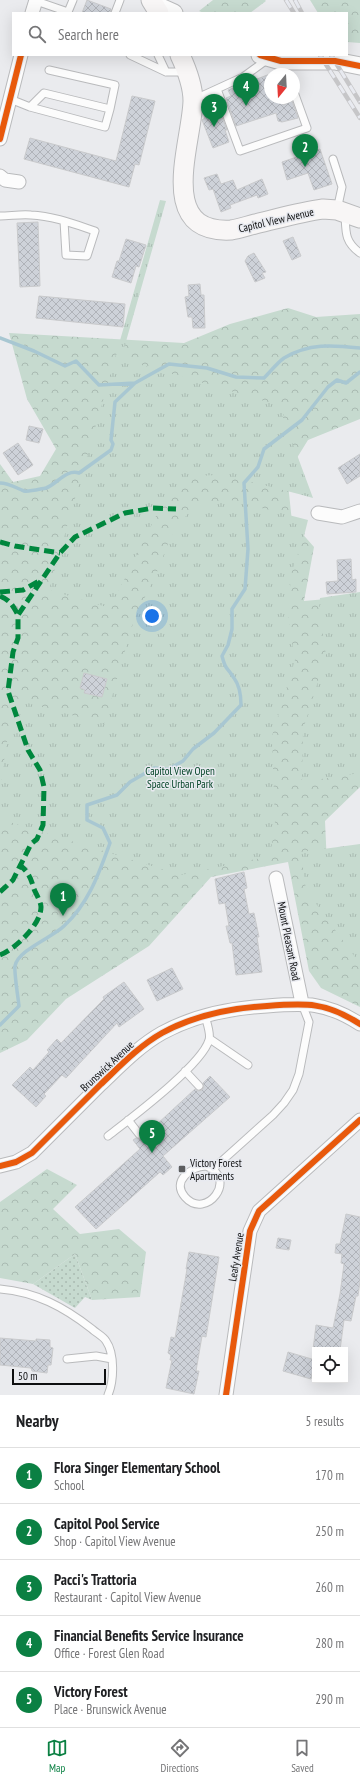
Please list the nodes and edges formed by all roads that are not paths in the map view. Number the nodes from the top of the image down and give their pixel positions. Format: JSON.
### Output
{"nodes":[{"id":1,"x":73,"y":0,"type":"edge"},
{"id":2,"x":120,"y":0,"type":"edge"},
{"id":3,"x":152,"y":4,"type":"edge"},
{"id":4,"x":35,"y":5,"type":"edge"},
{"id":5,"x":68,"y":12,"type":"edge"},
{"id":6,"x":115,"y":12,"type":"edge"},
{"id":7,"x":172,"y":12,"type":"edge"},
{"id":8,"x":348,"y":55,"type":"edge"},
{"id":9,"x":21,"y":56,"type":"edge"},
{"id":10,"x":132,"y":56,"type":"edge"},
{"id":11,"x":158,"y":56,"type":"edge"},
{"id":12,"x":180,"y":56,"type":"edge"},
{"id":13,"x":360,"y":57,"type":"edge"},
{"id":14,"x":274,"y":62,"type":"edge"},
{"id":15,"x":360,"y":66,"type":"edge"},
{"id":16,"x":49,"y":70,"type":"dead end"},
{"id":17,"x":166,"y":72,"type":"junction"},
{"id":18,"x":188,"y":72,"type":"junction"},
{"id":19,"x":216,"y":89,"type":"junction"},
{"id":20,"x":197,"y":98,"type":"junction"},
{"id":21,"x":10,"y":99,"type":"junction"},
{"id":22,"x":298,"y":104,"type":"edge"},
{"id":23,"x":30,"y":107,"type":"junction"},
{"id":24,"x":110,"y":109,"type":"junction"},
{"id":25,"x":0,"y":139,"type":"edge"},
{"id":26,"x":332,"y":159,"type":"dead end"},
{"id":27,"x":2,"y":180,"type":"edge"},
{"id":28,"x":19,"y":182,"type":"dead end"},
{"id":29,"x":347,"y":213,"type":"edge"},
{"id":30,"x":0,"y":216,"type":"edge"},
{"id":31,"x":64,"y":222,"type":"junction"},
{"id":32,"x":360,"y":254,"type":"edge"},
{"id":33,"x":360,"y":511,"type":"edge"},
{"id":34,"x":318,"y":513,"type":"dead end"},
{"id":35,"x":276,"y":878,"type":"dead end"},
{"id":36,"x":302,"y":1004,"type":"junction"},
{"id":37,"x":205,"y":1016,"type":"junction"},
{"id":38,"x":360,"y":1024,"type":"edge"},
{"id":39,"x":210,"y":1039,"type":"junction"},
{"id":40,"x":248,"y":1065,"type":"dead end"},
{"id":41,"x":185,"y":1071,"type":"junction"},
{"id":42,"x":199,"y":1086,"type":"dead end"},
{"id":43,"x":128,"y":1120,"type":"junction"},
{"id":44,"x":360,"y":1120,"type":"edge"},
{"id":45,"x":139,"y":1134,"type":"dead end"},
{"id":46,"x":108,"y":1136,"type":"dead end"},
{"id":47,"x":0,"y":1166,"type":"edge"},
{"id":48,"x":214,"y":1168,"type":"junction"},
{"id":49,"x":0,"y":1289,"type":"edge"},
{"id":50,"x":67,"y":1359,"type":"dead end"},
{"id":51,"x":112,"y":1359,"type":"junction"},
{"id":52,"x":108,"y":1395,"type":"edge"},
{"id":53,"x":226,"y":1395,"type":"edge"}],
"edges":[{"from":1,"to":5,"type":"lane"},
{"from":2,"to":6,"type":"lane"},
{"from":3,"to":7,"type":"street"},
{"from":4,"to":5,"type":"lane"},
{"from":8,"to":13,"type":"street"},
{"from":9,"to":21,"type":"street"},
{"from":10,"to":17,"type":"lane"},
{"from":11,"to":17,"type":"lane"},
{"from":12,"to":18,"type":"main road","name":"Capitol View Avenue"},
{"from":14,"to":15,"type":"street"},
{"from":14,"to":19,"type":"lane"},
{"from":16,"to":24,"type":"lane"},
{"from":17,"to":18,"type":"lane"},
{"from":18,"to":20,"type":"main road","name":"Capitol View Avenue"},
{"from":19,"to":20,"type":"lane"},
{"from":19,"to":22,"type":"lane"},
{"from":20,"to":29,"type":"main road","name":"Capitol View Avenue"},
{"from":21,"to":23,"type":"lane"},
{"from":21,"to":25,"type":"street"},
{"from":23,"to":24,"type":"lane"},
{"from":23,"to":24,"type":"lane"},
{"from":26,"to":29,"type":"lane"},
{"from":27,"to":28,"type":"street"},
{"from":29,"to":32,"type":"lane"},
{"from":30,"to":31,"type":"lane"},
{"from":31,"to":31,"type":"lane"},
{"from":33,"to":34,"type":"street"},
{"from":35,"to":36,"type":"street","name":"Mount Pleasant Road"},
{"from":36,"to":37,"type":"street","name":"Brunswick Avenue"},
{"from":36,"to":38,"type":"street","name":"Brunswick Avenue"},
{"from":36,"to":48,"type":"lane"},
{"from":37,"to":39,"type":"lane"},
{"from":37,"to":47,"type":"street","name":"Brunswick Avenue"},
{"from":39,"to":40,"type":"lane"},
{"from":39,"to":41,"type":"lane"},
{"from":41,"to":42,"type":"lane"},
{"from":41,"to":43,"type":"lane"},
{"from":43,"to":45,"type":"lane"},
{"from":43,"to":46,"type":"lane"},
{"from":44,"to":53,"type":"street","name":"Leafy Avenue"},
{"from":48,"to":48,"type":"lane"},
{"from":49,"to":51,"type":"lane"},
{"from":50,"to":51,"type":"lane"},
{"from":51,"to":52,"type":"lane"}]}
